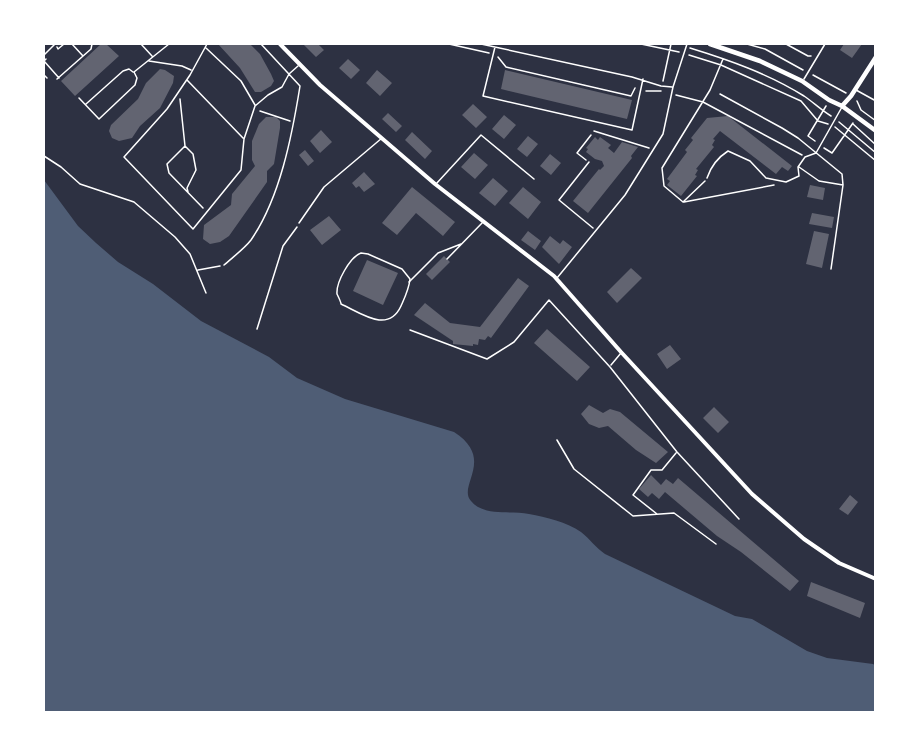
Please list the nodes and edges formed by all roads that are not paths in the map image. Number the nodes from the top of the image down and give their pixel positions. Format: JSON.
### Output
{"nodes":[{"id":1,"x":55,"y":44,"type":"edge"},
{"id":2,"x":141,"y":44,"type":"edge"},
{"id":3,"x":169,"y":44,"type":"edge"},
{"id":4,"x":261,"y":44,"type":"edge"},
{"id":5,"x":280,"y":44,"type":"edge"},
{"id":6,"x":481,"y":44,"type":"edge"},
{"id":7,"x":710,"y":44,"type":"edge"},
{"id":8,"x":825,"y":44,"type":"edge"},
{"id":9,"x":206,"y":45,"type":"edge"},
{"id":10,"x":687,"y":45,"type":"edge"},
{"id":11,"x":495,"y":47,"type":"junction"},
{"id":12,"x":44,"y":55,"type":"edge"},
{"id":13,"x":153,"y":57,"type":"junction"},
{"id":14,"x":876,"y":57,"type":"edge"},
{"id":15,"x":148,"y":61,"type":"junction"},
{"id":16,"x":300,"y":64,"type":"junction"},
{"id":17,"x":873,"y":67,"type":"edge"},
{"id":18,"x":192,"y":71,"type":"junction"},
{"id":19,"x":134,"y":72,"type":"junction"},
{"id":20,"x":290,"y":74,"type":"junction"},
{"id":21,"x":44,"y":75,"type":"edge"},
{"id":22,"x":47,"y":78,"type":"dead end"},
{"id":23,"x":187,"y":80,"type":"junction"},
{"id":24,"x":643,"y":80,"type":"junction"},
{"id":25,"x":802,"y":81,"type":"junction"},
{"id":26,"x":673,"y":87,"type":"junction"},
{"id":27,"x":855,"y":89,"type":"junction"},
{"id":28,"x":720,"y":94,"type":"dead end"},
{"id":29,"x":79,"y":98,"type":"dead end"},
{"id":30,"x":876,"y":101,"type":"edge"},
{"id":31,"x":85,"y":105,"type":"junction"},
{"id":32,"x":842,"y":106,"type":"junction"},
{"id":33,"x":255,"y":108,"type":"junction"},
{"id":34,"x":594,"y":131,"type":"road end"},
{"id":35,"x":876,"y":131,"type":"edge"},
{"id":36,"x":382,"y":137,"type":"junction"},
{"id":37,"x":244,"y":139,"type":"junction"},
{"id":38,"x":649,"y":148,"type":"dead end"},
{"id":39,"x":816,"y":153,"type":"junction"},
{"id":40,"x":589,"y":162,"type":"road end"},
{"id":41,"x":798,"y":167,"type":"junction"},
{"id":42,"x":707,"y":178,"type":"road end"},
{"id":43,"x":534,"y":179,"type":"dead end"},
{"id":44,"x":435,"y":184,"type":"junction"},
{"id":45,"x":843,"y":185,"type":"junction"},
{"id":46,"x":483,"y":222,"type":"junction"},
{"id":47,"x":299,"y":223,"type":"road end"},
{"id":48,"x":593,"y":228,"type":"dead end"},
{"id":49,"x":461,"y":244,"type":"junction"},
{"id":50,"x":447,"y":259,"type":"dead end"},
{"id":51,"x":224,"y":265,"type":"road end"},
{"id":52,"x":831,"y":270,"type":"dead end"},
{"id":53,"x":557,"y":279,"type":"junction"},
{"id":54,"x":410,"y":282,"type":"road end"},
{"id":55,"x":410,"y":330,"type":"dead end"},
{"id":56,"x":621,"y":352,"type":"junction"},
{"id":57,"x":610,"y":367,"type":"junction"},
{"id":58,"x":557,"y":440,"type":"dead end"},
{"id":59,"x":677,"y":452,"type":"junction"},
{"id":60,"x":658,"y":515,"type":"junction"},
{"id":61,"x":739,"y":519,"type":"dead end"},
{"id":62,"x":716,"y":544,"type":"dead end"},
{"id":63,"x":876,"y":579,"type":"edge"}],
"edges":[{"from":1,"to":12,"type":"lane"},
{"from":2,"to":13,"type":"lane"},
{"from":3,"to":13,"type":"lane"},
{"from":4,"to":20,"type":"lane"},
{"from":5,"to":16,"type":"street"},
{"from":6,"to":11,"type":"lane"},
{"from":7,"to":25,"type":"street"},
{"from":8,"to":25,"type":"lane"},
{"from":9,"to":18,"type":"lane"},
{"from":9,"to":33,"type":"lane"},
{"from":10,"to":26,"type":"lane"},
{"from":11,"to":24,"type":"lane"},
{"from":11,"to":24,"type":"lane"},
{"from":13,"to":15,"type":"lane"},
{"from":14,"to":17,"type":"street"},
{"from":15,"to":18,"type":"lane"},
{"from":15,"to":19,"type":"lane"},
{"from":16,"to":20,"type":"lane"},
{"from":16,"to":36,"type":"street"},
{"from":17,"to":27,"type":"street"},
{"from":18,"to":23,"type":"lane"},
{"from":19,"to":31,"type":"lane"},
{"from":19,"to":31,"type":"lane"},
{"from":20,"to":33,"type":"lane"},
{"from":20,"to":51,"type":"lane"},
{"from":21,"to":22,"type":"lane"},
{"from":23,"to":37,"type":"lane"},
{"from":23,"to":37,"type":"lane"},
{"from":24,"to":26,"type":"lane"},
{"from":25,"to":32,"type":"street"},
{"from":26,"to":53,"type":"lane"},
{"from":27,"to":30,"type":"lane"},
{"from":27,"to":32,"type":"street"},
{"from":28,"to":39,"type":"lane"},
{"from":29,"to":31,"type":"lane"},
{"from":32,"to":35,"type":"street"},
{"from":32,"to":39,"type":"lane"},
{"from":33,"to":37,"type":"lane"},
{"from":34,"to":38,"type":"lane"},
{"from":36,"to":44,"type":"street"},
{"from":36,"to":47,"type":"lane"},
{"from":39,"to":41,"type":"lane"},
{"from":39,"to":45,"type":"lane"},
{"from":40,"to":48,"type":"lane"},
{"from":41,"to":42,"type":"lane"},
{"from":41,"to":45,"type":"lane"},
{"from":43,"to":44,"type":"lane"},
{"from":44,"to":46,"type":"street"},
{"from":45,"to":52,"type":"lane"},
{"from":46,"to":49,"type":"lane"},
{"from":46,"to":53,"type":"street"},
{"from":49,"to":50,"type":"lane"},
{"from":49,"to":54,"type":"lane"},
{"from":53,"to":56,"type":"street"},
{"from":55,"to":57,"type":"lane"},
{"from":56,"to":57,"type":"lane"},
{"from":56,"to":63,"type":"street"},
{"from":57,"to":59,"type":"lane"},
{"from":58,"to":60,"type":"lane"},
{"from":59,"to":60,"type":"lane"},
{"from":59,"to":61,"type":"lane"},
{"from":60,"to":62,"type":"lane"}]}
